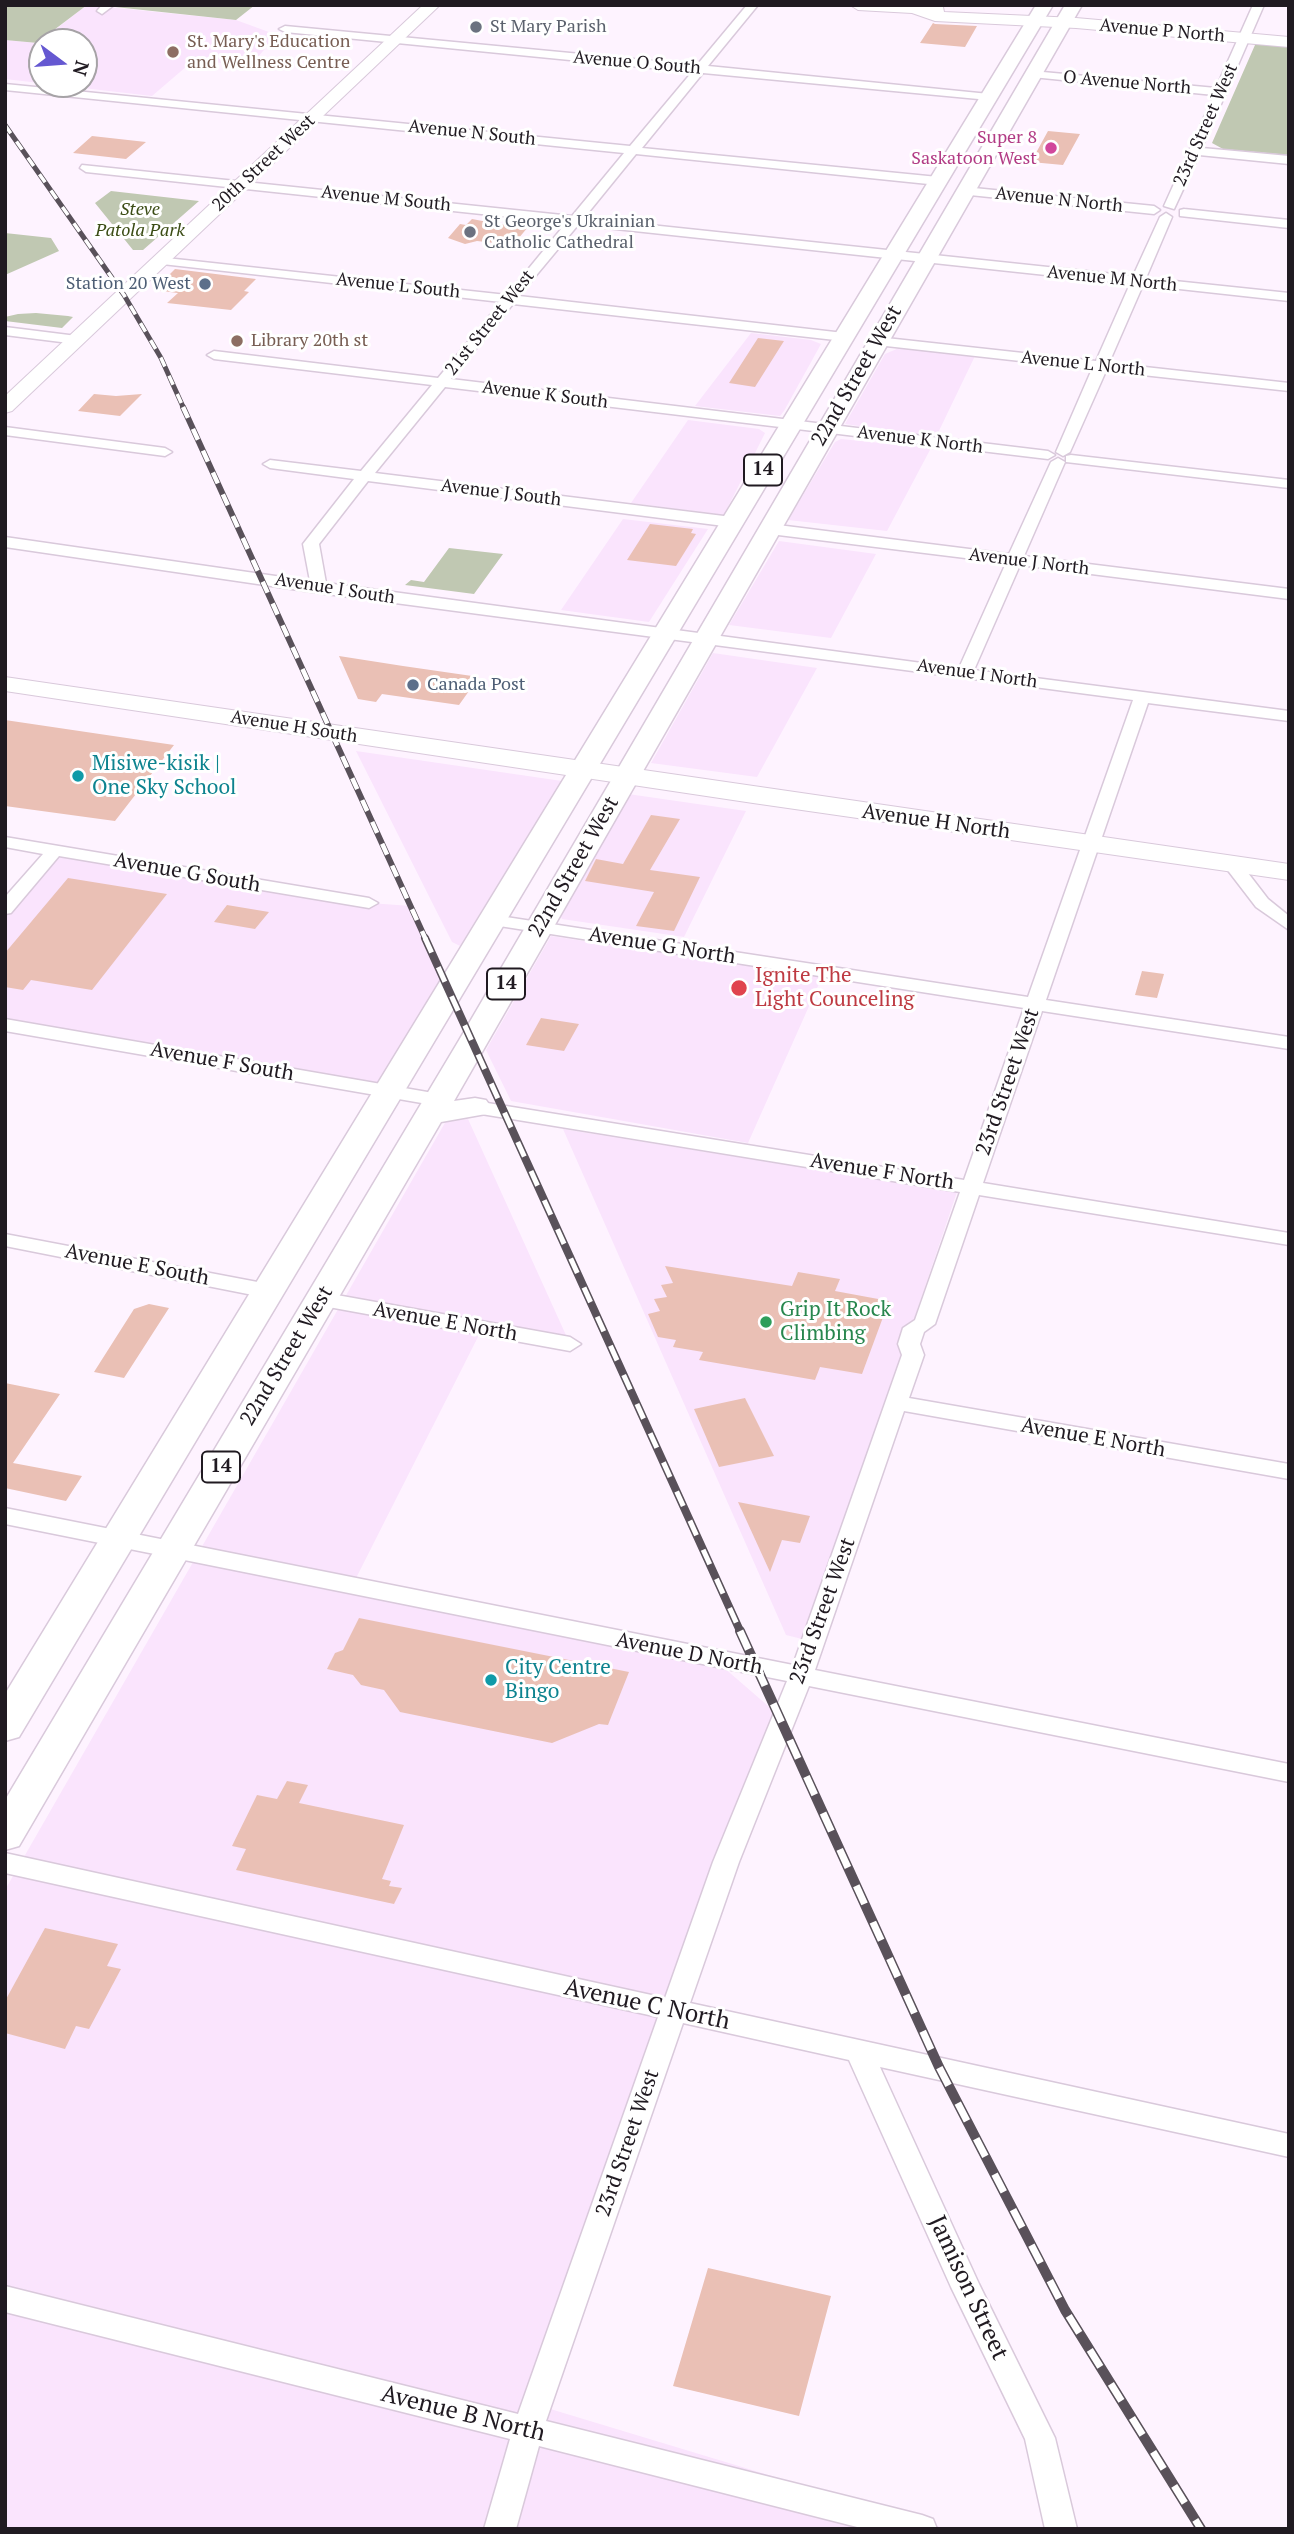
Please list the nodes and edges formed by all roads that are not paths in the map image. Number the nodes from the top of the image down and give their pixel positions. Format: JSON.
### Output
{"nodes":[{"id":1,"x":432,"y":5,"type":"edge"},
{"id":2,"x":752,"y":5,"type":"edge"},
{"id":3,"x":858,"y":5,"type":"edge"},
{"id":4,"x":1074,"y":5,"type":"edge"},
{"id":5,"x":1259,"y":5,"type":"edge"},
{"id":6,"x":1040,"y":13,"type":"edge"},
{"id":7,"x":1061,"y":23,"type":"junction"},
{"id":8,"x":285,"y":29,"type":"dead end"},
{"id":9,"x":1244,"y":38,"type":"junction"},
{"id":10,"x":395,"y":41,"type":"junction"},
{"id":11,"x":1289,"y":42,"type":"edge"},
{"id":12,"x":699,"y":69,"type":"junction"},
{"id":13,"x":1032,"y":74,"type":"junction"},
{"id":14,"x":5,"y":87,"type":"edge"},
{"id":15,"x":1222,"y":92,"type":"junction"},
{"id":16,"x":989,"y":97,"type":"junction"},
{"id":17,"x":312,"y":118,"type":"junction"},
{"id":18,"x":632,"y":150,"type":"junction"},
{"id":19,"x":1196,"y":151,"type":"junction"},
{"id":20,"x":1289,"y":160,"type":"edge"},
{"id":21,"x":86,"y":168,"type":"dead end"},
{"id":22,"x":938,"y":181,"type":"junction"},
{"id":23,"x":242,"y":184,"type":"junction"},
{"id":24,"x":964,"y":191,"type":"junction"},
{"id":25,"x":1163,"y":211,"type":"junction"},
{"id":26,"x":575,"y":220,"type":"junction"},
{"id":27,"x":1289,"y":224,"type":"edge"},
{"id":28,"x":894,"y":255,"type":"junction"},
{"id":29,"x":162,"y":260,"type":"junction"},
{"id":30,"x":931,"y":260,"type":"junction"},
{"id":31,"x":1138,"y":281,"type":"junction"},
{"id":32,"x":1289,"y":297,"type":"edge"},
{"id":33,"x":509,"y":299,"type":"junction"},
{"id":34,"x":5,"y":331,"type":"edge"},
{"id":35,"x":844,"y":337,"type":"junction"},
{"id":36,"x":77,"y":340,"type":"junction"},
{"id":37,"x":877,"y":341,"type":"junction"},
{"id":38,"x":214,"y":355,"type":"dead end"},
{"id":39,"x":1101,"y":366,"type":"junction"},
{"id":40,"x":441,"y":383,"type":"junction"},
{"id":41,"x":1289,"y":387,"type":"edge"},
{"id":42,"x":5,"y":407,"type":"edge"},
{"id":43,"x":792,"y":425,"type":"junction"},
{"id":44,"x":827,"y":429,"type":"junction"},
{"id":45,"x":5,"y":431,"type":"edge"},
{"id":46,"x":165,"y":452,"type":"dead end"},
{"id":47,"x":1060,"y":457,"type":"junction"},
{"id":48,"x":270,"y":464,"type":"dead end"},
{"id":49,"x":366,"y":475,"type":"junction"},
{"id":50,"x":1289,"y":484,"type":"edge"},
{"id":51,"x":732,"y":522,"type":"junction"},
{"id":52,"x":770,"y":528,"type":"junction"},
{"id":53,"x":5,"y":542,"type":"edge"},
{"id":54,"x":1014,"y":560,"type":"junction"},
{"id":55,"x":318,"y":588,"type":"junction"},
{"id":56,"x":1289,"y":594,"type":"edge"},
{"id":57,"x":666,"y":633,"type":"junction"},
{"id":58,"x":705,"y":639,"type":"junction"},
{"id":59,"x":965,"y":672,"type":"junction"},
{"id":60,"x":5,"y":684,"type":"edge"},
{"id":61,"x":1142,"y":697,"type":"junction"},
{"id":62,"x":1289,"y":716,"type":"edge"},
{"id":63,"x":583,"y":771,"type":"junction"},
{"id":64,"x":625,"y":777,"type":"junction"},
{"id":65,"x":5,"y":842,"type":"edge"},
{"id":66,"x":1091,"y":844,"type":"junction"},
{"id":67,"x":55,"y":850,"type":"junction"},
{"id":68,"x":1232,"y":864,"type":"junction"},
{"id":69,"x":1289,"y":872,"type":"edge"},
{"id":70,"x":369,"y":903,"type":"dead end"},
{"id":71,"x":5,"y":909,"type":"edge"},
{"id":72,"x":493,"y":919,"type":"junction"},
{"id":73,"x":1289,"y":925,"type":"edge"},
{"id":74,"x":539,"y":927,"type":"junction"},
{"id":75,"x":1035,"y":1004,"type":"junction"},
{"id":76,"x":5,"y":1025,"type":"edge"},
{"id":77,"x":1289,"y":1042,"type":"edge"},
{"id":78,"x":387,"y":1091,"type":"junction"},
{"id":79,"x":440,"y":1099,"type":"junction"},
{"id":80,"x":475,"y":1107,"type":"joint"},
{"id":81,"x":972,"y":1187,"type":"junction"},
{"id":82,"x":1289,"y":1239,"type":"edge"},
{"id":83,"x":5,"y":1240,"type":"edge"},
{"id":84,"x":268,"y":1291,"type":"junction"},
{"id":85,"x":320,"y":1299,"type":"junction"},
{"id":86,"x":570,"y":1344,"type":"dead end"},
{"id":87,"x":897,"y":1403,"type":"junction"},
{"id":88,"x":1289,"y":1472,"type":"edge"},
{"id":89,"x":5,"y":1516,"type":"edge"},
{"id":90,"x":120,"y":1539,"type":"junction"},
{"id":91,"x":172,"y":1550,"type":"junction"},
{"id":92,"x":802,"y":1676,"type":"junction"},
{"id":93,"x":5,"y":1727,"type":"edge"},
{"id":94,"x":1289,"y":1773,"type":"edge"},
{"id":95,"x":5,"y":1835,"type":"edge"},
{"id":96,"x":5,"y":1863,"type":"edge"},
{"id":97,"x":674,"y":2011,"type":"junction"},
{"id":98,"x":859,"y":2051,"type":"junction"},
{"id":99,"x":1289,"y":2146,"type":"edge"},
{"id":100,"x":5,"y":2299,"type":"edge"},
{"id":101,"x":529,"y":2431,"type":"junction"},
{"id":102,"x":500,"y":2529,"type":"edge"},
{"id":103,"x":922,"y":2529,"type":"edge"},
{"id":104,"x":1060,"y":2529,"type":"edge"}],
"edges":[{"from":1,"to":10,"type":"main road","name":"20th Street West"},
{"from":2,"to":12,"type":"street","name":"21st Street West"},
{"from":3,"to":6,"type":"main road","name":"Avenue P North"},
{"from":4,"to":7,"type":"main road","name":"22nd Street West","number":"14"},
{"from":5,"to":9,"type":"street","name":"23rd Street West"},
{"from":6,"to":7,"type":"main road","name":"Avenue P North"},
{"from":6,"to":16,"type":"main road","name":"22nd Street West","number":"14"},
{"from":7,"to":9,"type":"main road","name":"Avenue P North"},
{"from":7,"to":13,"type":"main road","name":"22nd Street West","number":"14"},
{"from":8,"to":10,"type":"street","name":"Avenue O South"},
{"from":9,"to":11,"type":"main road","name":"Avenue P North"},
{"from":9,"to":15,"type":"street","name":"23rd Street West"},
{"from":10,"to":12,"type":"street","name":"Avenue O South"},
{"from":10,"to":17,"type":"main road","name":"20th Street West"},
{"from":12,"to":16,"type":"street","name":"Avenue O South"},
{"from":12,"to":18,"type":"street","name":"21st Street West"},
{"from":13,"to":15,"type":"street","name":"O Avenue North"},
{"from":13,"to":24,"type":"main road","name":"22nd Street West","number":"14"},
{"from":14,"to":17,"type":"street","name":"Avenue N South"},
{"from":15,"to":19,"type":"street","name":"23rd Street West"},
{"from":16,"to":22,"type":"main road","name":"22nd Street West","number":"14"},
{"from":17,"to":18,"type":"street","name":"Avenue N South"},
{"from":17,"to":23,"type":"main road","name":"20th Street West"},
{"from":18,"to":22,"type":"street","name":"Avenue N South"},
{"from":18,"to":26,"type":"street","name":"21st Street West"},
{"from":19,"to":20,"type":"street"},
{"from":19,"to":25,"type":"street","name":"23rd Street West"},
{"from":21,"to":23,"type":"street","name":"Avenue M South"},
{"from":22,"to":28,"type":"main road","name":"22nd Street West","number":"14"},
{"from":23,"to":26,"type":"street","name":"Avenue M South"},
{"from":23,"to":29,"type":"main road","name":"20th Street West"},
{"from":24,"to":25,"type":"street","name":"Avenue N North"},
{"from":24,"to":30,"type":"main road","name":"22nd Street West","number":"14"},
{"from":25,"to":27,"type":"street","name":"23rd Street West"},
{"from":25,"to":31,"type":"street","name":"23rd Street West"},
{"from":26,"to":28,"type":"street","name":"Avenue M South"},
{"from":26,"to":33,"type":"street","name":"21st Street West"},
{"from":28,"to":30,"type":"street","name":"Avenue M South"},
{"from":28,"to":35,"type":"main road","name":"22nd Street West","number":"14"},
{"from":29,"to":33,"type":"street","name":"Avenue L South"},
{"from":29,"to":36,"type":"main road","name":"20th Street West"},
{"from":30,"to":31,"type":"street","name":"Avenue M North"},
{"from":30,"to":37,"type":"main road","name":"22nd Street West","number":"14"},
{"from":31,"to":32,"type":"street","name":"Avenue M North"},
{"from":31,"to":39,"type":"street","name":"23rd Street West"},
{"from":33,"to":35,"type":"street","name":"Avenue L South"},
{"from":33,"to":40,"type":"street","name":"21st Street West"},
{"from":34,"to":36,"type":"street"},
{"from":35,"to":43,"type":"main road","name":"22nd Street West","number":"14"},
{"from":36,"to":42,"type":"main road","name":"20th Street West"},
{"from":37,"to":39,"type":"street","name":"Avenue L North"},
{"from":37,"to":44,"type":"main road","name":"22nd Street West","number":"14"},
{"from":38,"to":40,"type":"street","name":"Avenue K South"},
{"from":39,"to":41,"type":"street","name":"Avenue L North"},
{"from":39,"to":47,"type":"street","name":"23rd Street West"},
{"from":40,"to":43,"type":"street","name":"Avenue K South"},
{"from":40,"to":49,"type":"street","name":"21st Street West"},
{"from":43,"to":44,"type":"street","name":"Avenue K North"},
{"from":43,"to":51,"type":"main road","name":"22nd Street West","number":"14"},
{"from":44,"to":47,"type":"street","name":"Avenue K North"},
{"from":44,"to":52,"type":"main road","name":"22nd Street West","number":"14"},
{"from":45,"to":46,"type":"street"},
{"from":47,"to":50,"type":"street","name":"Avenue K North"},
{"from":47,"to":54,"type":"street","name":"23rd Street West"},
{"from":48,"to":49,"type":"street","name":"Avenue J South"},
{"from":49,"to":51,"type":"street","name":"Avenue J South"},
{"from":49,"to":55,"type":"street","name":"21st Street West"},
{"from":51,"to":57,"type":"main road","name":"22nd Street West","number":"14"},
{"from":52,"to":54,"type":"street","name":"Avenue J North"},
{"from":52,"to":58,"type":"main road","name":"22nd Street West","number":"14"},
{"from":53,"to":55,"type":"street","name":"Avenue I South"},
{"from":54,"to":56,"type":"street","name":"Avenue J North"},
{"from":54,"to":59,"type":"street","name":"23rd Street West"},
{"from":55,"to":57,"type":"street","name":"Avenue I South"},
{"from":57,"to":58,"type":"street","name":"Avenue I North"},
{"from":57,"to":63,"type":"main road","name":"22nd Street West","number":"14"},
{"from":58,"to":59,"type":"street","name":"Avenue I North"},
{"from":58,"to":64,"type":"main road","name":"22nd Street West","number":"14"},
{"from":59,"to":61,"type":"street","name":"Avenue I North"},
{"from":60,"to":63,"type":"main road","name":"Avenue H South"},
{"from":61,"to":62,"type":"street","name":"Avenue I North"},
{"from":61,"to":66,"type":"street","name":"23rd Street West"},
{"from":63,"to":64,"type":"main road","name":"Avenue H North"},
{"from":63,"to":72,"type":"main road","name":"22nd Street West","number":"14"},
{"from":64,"to":66,"type":"main road","name":"Avenue H North"},
{"from":64,"to":74,"type":"main road","name":"22nd Street West","number":"14"},
{"from":65,"to":67,"type":"street","name":"Avenue G South"},
{"from":66,"to":68,"type":"main road","name":"Avenue H North"},
{"from":66,"to":75,"type":"street","name":"23rd Street West"},
{"from":67,"to":70,"type":"street","name":"Avenue G South"},
{"from":67,"to":71,"type":"street"},
{"from":68,"to":69,"type":"main road","name":"Avenue H North"},
{"from":68,"to":73,"type":"street"},
{"from":72,"to":74,"type":"street","name":"Avenue G North"},
{"from":72,"to":78,"type":"main road","name":"22nd Street West","number":"14"},
{"from":74,"to":75,"type":"street","name":"Avenue G North"},
{"from":74,"to":79,"type":"main road","name":"22nd Street West","number":"14"},
{"from":75,"to":77,"type":"street","name":"Avenue G North"},
{"from":75,"to":81,"type":"street","name":"23rd Street West"},
{"from":76,"to":78,"type":"street","name":"Avenue F South"},
{"from":78,"to":79,"type":"street","name":"Avenue F South"},
{"from":78,"to":84,"type":"main road","name":"22nd Street West","number":"14"},
{"from":79,"to":80,"type":"main road"},
{"from":79,"to":85,"type":"main road","name":"22nd Street West","number":"14"},
{"from":80,"to":81,"type":"street","name":"Avenue F North"},
{"from":81,"to":82,"type":"street","name":"Avenue F North"},
{"from":81,"to":87,"type":"street","name":"23rd Street West"},
{"from":83,"to":84,"type":"street","name":"Avenue E South"},
{"from":84,"to":90,"type":"main road","name":"22nd Street West","number":"14"},
{"from":85,"to":86,"type":"street","name":"Avenue E North"},
{"from":85,"to":91,"type":"main road","name":"22nd Street West","number":"14"},
{"from":87,"to":88,"type":"street","name":"Avenue E North"},
{"from":87,"to":92,"type":"street","name":"23rd Street West"},
{"from":89,"to":90,"type":"street","name":"Avenue D North"},
{"from":90,"to":91,"type":"street","name":"Avenue D North"},
{"from":90,"to":93,"type":"main road","name":"22nd Street West","number":"14"},
{"from":91,"to":92,"type":"street","name":"Avenue D North"},
{"from":91,"to":95,"type":"main road","name":"22nd Street West","number":"14"},
{"from":92,"to":94,"type":"street","name":"Avenue D North"},
{"from":92,"to":97,"type":"street","name":"23rd Street West"},
{"from":96,"to":97,"type":"street","name":"Avenue C North"},
{"from":97,"to":98,"type":"street","name":"Avenue C North"},
{"from":97,"to":101,"type":"street","name":"23rd Street West"},
{"from":98,"to":99,"type":"street","name":"Avenue C North"},
{"from":98,"to":104,"type":"street","name":"Jamison Street"},
{"from":100,"to":101,"type":"street","name":"Avenue B North"},
{"from":101,"to":102,"type":"street","name":"23rd Street West"},
{"from":101,"to":103,"type":"street","name":"Avenue B North"}]}
